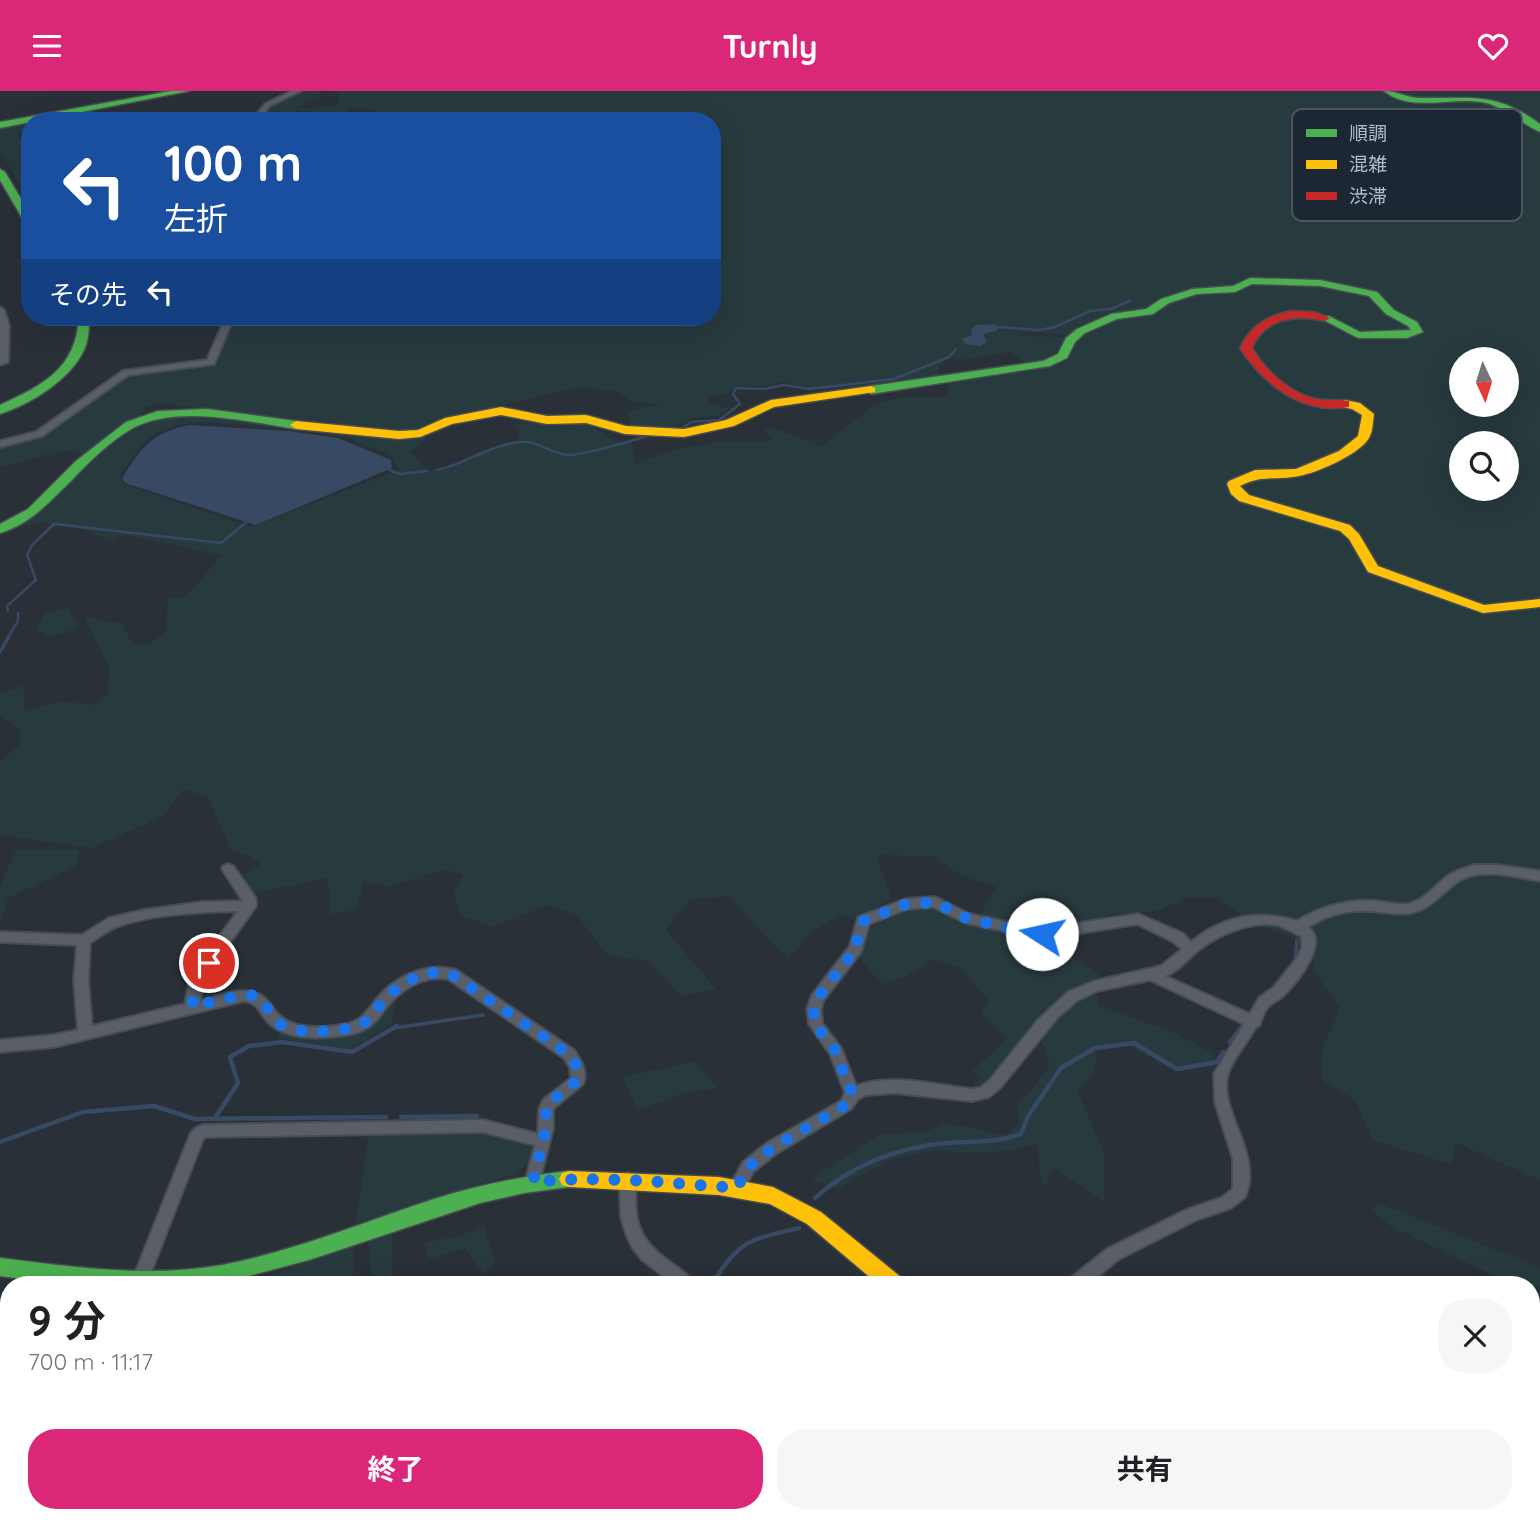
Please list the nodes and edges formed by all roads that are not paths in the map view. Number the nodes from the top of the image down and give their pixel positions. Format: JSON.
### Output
{"nodes":[{"id":1,"x":185,"y":91,"type":"edge"},
{"id":2,"x":298,"y":91,"type":"edge"},
{"id":3,"x":1388,"y":91,"type":"edge"},
{"id":4,"x":1516,"y":109,"type":"edge"},
{"id":5,"x":71,"y":112,"type":"edge"},
{"id":6,"x":262,"y":112,"type":"edge"},
{"id":7,"x":1522,"y":112,"type":"edge"},
{"id":8,"x":21,"y":121,"type":"edge"},
{"id":9,"x":0,"y":125,"type":"edge"},
{"id":10,"x":1540,"y":129,"type":"edge"},
{"id":11,"x":0,"y":172,"type":"edge"},
{"id":12,"x":21,"y":208,"type":"edge"},
{"id":13,"x":0,"y":310,"type":"edge"},
{"id":14,"x":88,"y":326,"type":"edge"},
{"id":15,"x":226,"y":326,"type":"edge"},
{"id":16,"x":2,"y":328,"type":"edge"},
{"id":17,"x":0,"y":362,"type":"edge"},
{"id":18,"x":0,"y":410,"type":"edge"},
{"id":19,"x":0,"y":444,"type":"edge"},
{"id":20,"x":0,"y":529,"type":"edge"},
{"id":21,"x":1540,"y":603,"type":"edge"},
{"id":22,"x":228,"y":869,"type":"dead end"},
{"id":23,"x":1540,"y":877,"type":"edge"},
{"id":24,"x":249,"y":906,"type":"junction"},
{"id":25,"x":1298,"y":927,"type":"junction"},
{"id":26,"x":0,"y":937,"type":"edge"},
{"id":27,"x":84,"y":940,"type":"junction"},
{"id":28,"x":1190,"y":949,"type":"junction"},
{"id":29,"x":1150,"y":975,"type":"junction"},
{"id":30,"x":192,"y":1006,"type":"junction"},
{"id":31,"x":1254,"y":1022,"type":"junction"},
{"id":32,"x":85,"y":1032,"type":"junction"},
{"id":33,"x":0,"y":1046,"type":"edge"},
{"id":34,"x":853,"y":1093,"type":"junction"},
{"id":35,"x":542,"y":1141,"type":"junction"},
{"id":36,"x":628,"y":1180,"type":"junction"},
{"id":37,"x":533,"y":1182,"type":"junction"},
{"id":38,"x":737,"y":1188,"type":"junction"},
{"id":39,"x":0,"y":1266,"type":"edge"},
{"id":40,"x":93,"y":1276,"type":"edge"},
{"id":41,"x":142,"y":1276,"type":"edge"},
{"id":42,"x":192,"y":1276,"type":"edge"},
{"id":43,"x":676,"y":1276,"type":"edge"},
{"id":44,"x":884,"y":1276,"type":"edge"},
{"id":45,"x":1085,"y":1276,"type":"edge"}],
"edges":[{"from":1,"to":5,"type":"street"},
{"from":2,"to":6,"type":"street"},
{"from":3,"to":4,"type":"street"},
{"from":7,"to":10,"type":"street"},
{"from":8,"to":9,"type":"street"},
{"from":11,"to":12,"type":"street"},
{"from":13,"to":16,"type":"street"},
{"from":14,"to":18,"type":"street"},
{"from":15,"to":19,"type":"street"},
{"from":16,"to":17,"type":"street"},
{"from":20,"to":21,"type":"street"},
{"from":22,"to":24,"type":"street"},
{"from":23,"to":25,"type":"street"},
{"from":24,"to":27,"type":"street"},
{"from":24,"to":30,"type":"street"},
{"from":25,"to":28,"type":"street"},
{"from":25,"to":31,"type":"street"},
{"from":26,"to":27,"type":"street"},
{"from":27,"to":32,"type":"street"},
{"from":28,"to":29,"type":"street"},
{"from":28,"to":34,"type":"street"},
{"from":29,"to":31,"type":"street"},
{"from":29,"to":34,"type":"street"},
{"from":30,"to":32,"type":"street"},
{"from":30,"to":35,"type":"street"},
{"from":31,"to":45,"type":"street"},
{"from":32,"to":33,"type":"street"},
{"from":34,"to":38,"type":"street"},
{"from":35,"to":37,"type":"street"},
{"from":35,"to":41,"type":"street"},
{"from":36,"to":37,"type":"street"},
{"from":36,"to":38,"type":"street"},
{"from":36,"to":43,"type":"street"},
{"from":37,"to":42,"type":"street"},
{"from":38,"to":44,"type":"street"},
{"from":39,"to":40,"type":"street"}]}
